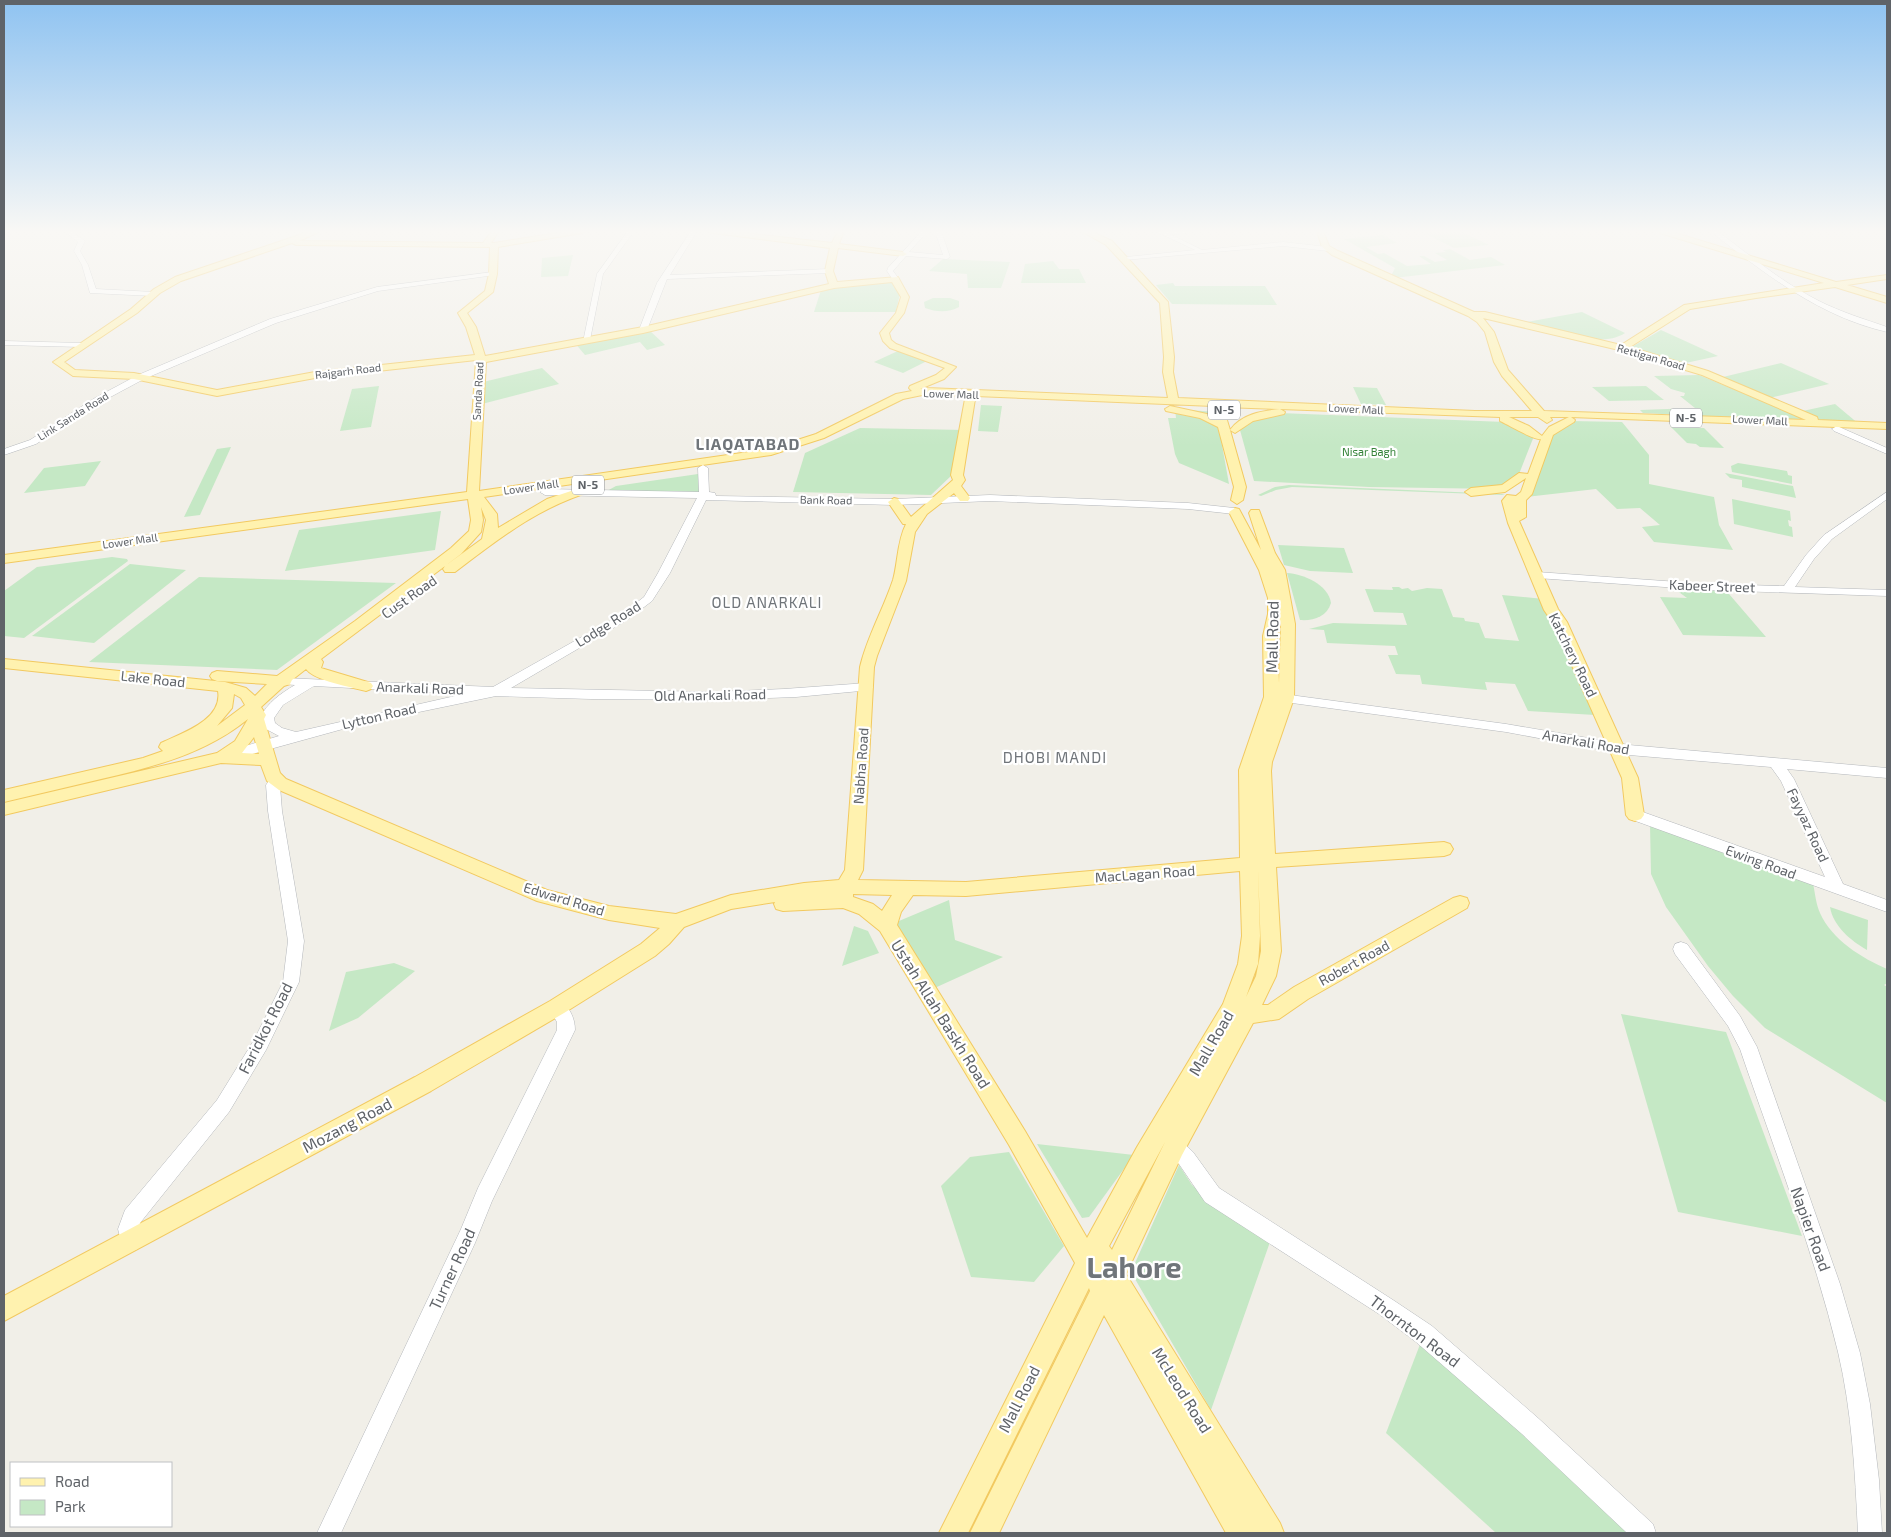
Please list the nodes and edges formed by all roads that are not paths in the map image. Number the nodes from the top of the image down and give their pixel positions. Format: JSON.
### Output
{"nodes":[{"id":1,"x":143,"y":303,"type":"edge"},
{"id":2,"x":332,"y":303,"type":"edge"},
{"id":3,"x":475,"y":303,"type":"edge"},
{"id":4,"x":594,"y":303,"type":"edge"},
{"id":5,"x":654,"y":303,"type":"edge"},
{"id":6,"x":759,"y":303,"type":"edge"},
{"id":7,"x":903,"y":303,"type":"edge"},
{"id":8,"x":1164,"y":303,"type":"edge"},
{"id":9,"x":1446,"y":303,"type":"edge"},
{"id":10,"x":1447,"y":303,"type":"edge"},
{"id":11,"x":1712,"y":303,"type":"edge"},
{"id":12,"x":1815,"y":303,"type":"edge"},
{"id":13,"x":1474,"y":315,"type":"junction"},
{"id":14,"x":643,"y":330,"type":"junction"},
{"id":15,"x":1887,"y":330,"type":"edge"},
{"id":16,"x":586,"y":340,"type":"junction"},
{"id":17,"x":4,"y":343,"type":"edge"},
{"id":18,"x":82,"y":345,"type":"junction"},
{"id":19,"x":1622,"y":348,"type":"junction"},
{"id":20,"x":480,"y":358,"type":"junction"},
{"id":21,"x":141,"y":377,"type":"junction"},
{"id":22,"x":936,"y":378,"type":"junction"},
{"id":23,"x":927,"y":392,"type":"junction"},
{"id":24,"x":217,"y":393,"type":"joint"},
{"id":25,"x":956,"y":394,"type":"junction"},
{"id":26,"x":941,"y":397,"type":"junction"},
{"id":27,"x":906,"y":399,"type":"junction"},
{"id":28,"x":970,"y":399,"type":"junction"},
{"id":29,"x":1168,"y":404,"type":"junction"},
{"id":30,"x":1533,"y":404,"type":"junction"},
{"id":31,"x":1224,"y":406,"type":"junction"},
{"id":32,"x":1285,"y":411,"type":"junction"},
{"id":33,"x":1517,"y":415,"type":"junction"},
{"id":34,"x":1546,"y":416,"type":"junction"},
{"id":35,"x":1800,"y":418,"type":"junction"},
{"id":36,"x":1504,"y":419,"type":"junction"},
{"id":37,"x":1570,"y":420,"type":"junction"},
{"id":38,"x":1730,"y":422,"type":"junction"},
{"id":39,"x":1823,"y":423,"type":"joint"},
{"id":40,"x":1887,"y":426,"type":"edge"},
{"id":41,"x":1230,"y":428,"type":"junction"},
{"id":42,"x":1837,"y":429,"type":"junction"},
{"id":43,"x":1887,"y":432,"type":"edge"},
{"id":44,"x":1537,"y":438,"type":"junction"},
{"id":45,"x":1887,"y":451,"type":"edge"},
{"id":46,"x":4,"y":452,"type":"edge"},
{"id":47,"x":707,"y":467,"type":"junction"},
{"id":48,"x":1523,"y":475,"type":"junction"},
{"id":49,"x":655,"y":476,"type":"junction"},
{"id":50,"x":956,"y":480,"type":"junction"},
{"id":51,"x":545,"y":492,"type":"junction"},
{"id":52,"x":574,"y":492,"type":"junction"},
{"id":53,"x":1471,"y":492,"type":"dead end"},
{"id":54,"x":1887,"y":495,"type":"edge"},
{"id":55,"x":707,"y":496,"type":"junction"},
{"id":56,"x":1489,"y":496,"type":"dead end"},
{"id":57,"x":964,"y":498,"type":"junction"},
{"id":58,"x":475,"y":499,"type":"junction"},
{"id":59,"x":938,"y":499,"type":"junction"},
{"id":60,"x":1516,"y":499,"type":"junction"},
{"id":61,"x":894,"y":502,"type":"junction"},
{"id":62,"x":1240,"y":506,"type":"junction"},
{"id":63,"x":907,"y":520,"type":"junction"},
{"id":64,"x":689,"y":525,"type":"joint"},
{"id":65,"x":488,"y":541,"type":"junction"},
{"id":66,"x":4,"y":559,"type":"edge"},
{"id":67,"x":4,"y":564,"type":"edge"},
{"id":68,"x":1540,"y":575,"type":"junction"},
{"id":69,"x":1788,"y":588,"type":"junction"},
{"id":70,"x":1887,"y":593,"type":"edge"},
{"id":71,"x":878,"y":629,"type":"junction"},
{"id":72,"x":4,"y":653,"type":"edge"},
{"id":73,"x":315,"y":660,"type":"junction"},
{"id":74,"x":4,"y":663,"type":"edge"},
{"id":75,"x":238,"y":679,"type":"junction"},
{"id":76,"x":284,"y":681,"type":"junction"},
{"id":77,"x":314,"y":682,"type":"junction"},
{"id":78,"x":366,"y":686,"type":"junction"},
{"id":79,"x":225,"y":687,"type":"junction"},
{"id":80,"x":866,"y":687,"type":"junction"},
{"id":81,"x":437,"y":688,"type":"junction"},
{"id":82,"x":495,"y":692,"type":"junction"},
{"id":83,"x":552,"y":693,"type":"joint"},
{"id":84,"x":1279,"y":698,"type":"junction"},
{"id":85,"x":432,"y":704,"type":"junction"},
{"id":86,"x":255,"y":712,"type":"junction"},
{"id":87,"x":296,"y":736,"type":"junction"},
{"id":88,"x":1617,"y":747,"type":"junction"},
{"id":89,"x":221,"y":757,"type":"junction"},
{"id":90,"x":1775,"y":762,"type":"junction"},
{"id":91,"x":270,"y":765,"type":"junction"},
{"id":92,"x":129,"y":767,"type":"junction"},
{"id":93,"x":1887,"y":773,"type":"edge"},
{"id":94,"x":4,"y":796,"type":"edge"},
{"id":95,"x":4,"y":809,"type":"edge"},
{"id":96,"x":1635,"y":815,"type":"joint"},
{"id":97,"x":1444,"y":849,"type":"dead end"},
{"id":98,"x":1259,"y":862,"type":"junction"},
{"id":99,"x":908,"y":888,"type":"junction"},
{"id":100,"x":1838,"y":890,"type":"junction"},
{"id":101,"x":844,"y":894,"type":"junction"},
{"id":102,"x":1460,"y":903,"type":"dead end"},
{"id":103,"x":1887,"y":906,"type":"edge"},
{"id":104,"x":677,"y":922,"type":"junction"},
{"id":105,"x":887,"y":926,"type":"junction"},
{"id":106,"x":1681,"y":949,"type":"dead end"},
{"id":107,"x":558,"y":1007,"type":"junction"},
{"id":108,"x":1247,"y":1015,"type":"junction"},
{"id":109,"x":1174,"y":1147,"type":"junction"},
{"id":110,"x":130,"y":1242,"type":"junction"},
{"id":111,"x":1092,"y":1255,"type":"junction"},
{"id":112,"x":1108,"y":1283,"type":"junction"},
{"id":113,"x":4,"y":1309,"type":"edge"},
{"id":114,"x":329,"y":1533,"type":"edge"},
{"id":115,"x":953,"y":1533,"type":"edge"},
{"id":116,"x":984,"y":1533,"type":"edge"},
{"id":117,"x":1242,"y":1533,"type":"edge"},
{"id":118,"x":1270,"y":1533,"type":"edge"},
{"id":119,"x":1644,"y":1533,"type":"edge"},
{"id":120,"x":1870,"y":1533,"type":"edge"}],
"edges":[{"from":1,"to":18,"type":"main road"},
{"from":2,"to":21,"type":"street","name":"Link Sanda Road"},
{"from":3,"to":20,"type":"main road","name":"Sanda Road"},
{"from":4,"to":16,"type":"street"},
{"from":5,"to":14,"type":"street"},
{"from":6,"to":14,"type":"main road","name":"Rajgarh Road"},
{"from":7,"to":22,"type":"main road"},
{"from":8,"to":29,"type":"main road"},
{"from":9,"to":13,"type":"main road"},
{"from":10,"to":13,"type":"main road"},
{"from":11,"to":19,"type":"main road"},
{"from":12,"to":15,"type":"street"},
{"from":13,"to":19,"type":"main road","name":"Rettigan Road"},
{"from":13,"to":30,"type":"main road"},
{"from":13,"to":34,"type":"main road"},
{"from":14,"to":16,"type":"main road","name":"Rajgarh Road"},
{"from":16,"to":20,"type":"main road","name":"Rajgarh Road"},
{"from":17,"to":18,"type":"street"},
{"from":18,"to":21,"type":"main road"},
{"from":19,"to":35,"type":"main road","name":"Rettigan Road"},
{"from":20,"to":24,"type":"main road","name":"Rajgarh Road"},
{"from":20,"to":58,"type":"main road","name":"Sanda Road"},
{"from":21,"to":24,"type":"main road"},
{"from":21,"to":46,"type":"street","name":"Link Sanda Road"},
{"from":22,"to":23,"type":"main road"},
{"from":22,"to":25,"type":"main road"},
{"from":22,"to":27,"type":"main road"},
{"from":23,"to":25,"type":"main road","name":"Lower Mall","number":"N-5"},
{"from":23,"to":26,"type":"main road"},
{"from":23,"to":27,"type":"main road","name":"Lower Mall","number":"N-5"},
{"from":25,"to":29,"type":"main road","name":"Lower Mall","number":"N-5"},
{"from":26,"to":27,"type":"main road","name":"Lower Mall","number":"N-5"},
{"from":26,"to":28,"type":"main road","name":"Lower Mall","number":"N-5"},
{"from":27,"to":47,"type":"main road","name":"Lower Mall","number":"N-5"},
{"from":27,"to":58,"type":"main road","name":"Lower Mall","number":"N-5"},
{"from":28,"to":29,"type":"main road","name":"Lower Mall","number":"N-5"},
{"from":28,"to":50,"type":"main road"},
{"from":29,"to":31,"type":"main road","name":"Lower Mall","number":"N-5"},
{"from":29,"to":41,"type":"main road"},
{"from":30,"to":33,"type":"main road"},
{"from":30,"to":34,"type":"main road"},
{"from":31,"to":32,"type":"main road","name":"Lower Mall","number":"N-5"},
{"from":31,"to":33,"type":"main road","name":"Lower Mall","number":"N-5"},
{"from":31,"to":41,"type":"main road","name":"Mall Road"},
{"from":32,"to":36,"type":"main road","name":"Lower Mall","number":"N-5"},
{"from":32,"to":41,"type":"main road"},
{"from":33,"to":34,"type":"main road","name":"Lower Mall","number":"N-5"},
{"from":34,"to":36,"type":"main road","name":"Lower Mall","number":"N-5"},
{"from":34,"to":37,"type":"main road","name":"Lower Mall","number":"N-5"},
{"from":34,"to":38,"type":"main road","name":"Lower Mall","number":"N-5"},
{"from":34,"to":44,"type":"main road"},
{"from":35,"to":38,"type":"main road","name":"Lower Mall","number":"N-5"},
{"from":35,"to":39,"type":"main road","name":"Lower Mall","number":"N-5"},
{"from":36,"to":44,"type":"main road"},
{"from":37,"to":38,"type":"main road","name":"Lower Mall","number":"N-5"},
{"from":37,"to":60,"type":"main road"},
{"from":38,"to":42,"type":"main road","name":"Lower Mall","number":"N-5"},
{"from":39,"to":40,"type":"main road","name":"Lower Mall","number":"N-5"},
{"from":41,"to":62,"type":"main road","name":"Mall Road"},
{"from":42,"to":43,"type":"main road","name":"Lower Mall","number":"N-5"},
{"from":42,"to":45,"type":"street"},
{"from":44,"to":48,"type":"main road"},
{"from":47,"to":49,"type":"main road","name":"Lower Mall","number":"N-5"},
{"from":47,"to":55,"type":"street"},
{"from":48,"to":53,"type":"main road"},
{"from":48,"to":60,"type":"main road"},
{"from":49,"to":51,"type":"main road","name":"Lower Mall","number":"N-5"},
{"from":49,"to":52,"type":"main road","name":"Cust Road"},
{"from":50,"to":57,"type":"main road"},
{"from":50,"to":59,"type":"main road","name":"Nabha Road"},
{"from":51,"to":52,"type":"street","name":"Bank Road"},
{"from":51,"to":58,"type":"main road","name":"Lower Mall","number":"N-5"},
{"from":52,"to":55,"type":"street","name":"Bank Road"},
{"from":52,"to":65,"type":"main road","name":"Cust Road"},
{"from":54,"to":69,"type":"street"},
{"from":55,"to":59,"type":"street","name":"Bank Road"},
{"from":55,"to":61,"type":"street","name":"Bank Road"},
{"from":55,"to":64,"type":"street","name":"Lodge Road"},
{"from":56,"to":60,"type":"main road"},
{"from":57,"to":59,"type":"street","name":"Bank Road"},
{"from":57,"to":62,"type":"street","name":"Bank Road"},
{"from":58,"to":65,"type":"main road"},
{"from":58,"to":66,"type":"main road","name":"Lower Mall","number":"N-5"},
{"from":58,"to":67,"type":"main road","name":"Lower Mall","number":"N-5"},
{"from":58,"to":73,"type":"main road","name":"Cust Road"},
{"from":59,"to":61,"type":"street","name":"Bank Road"},
{"from":59,"to":63,"type":"main road","name":"Nabha Road"},
{"from":59,"to":71,"type":"main road","name":"Nabha Road"},
{"from":60,"to":68,"type":"main road","name":"Katchery Road"},
{"from":61,"to":63,"type":"main road"},
{"from":62,"to":84,"type":"main road","name":"Mall Road"},
{"from":63,"to":71,"type":"main road","name":"Nabha Road"},
{"from":64,"to":82,"type":"street","name":"Lodge Road"},
{"from":65,"to":73,"type":"main road","name":"Cust Road"},
{"from":68,"to":69,"type":"street","name":"Kabeer Street"},
{"from":68,"to":88,"type":"main road","name":"Katchery Road"},
{"from":69,"to":70,"type":"street","name":"Kabeer Street"},
{"from":71,"to":80,"type":"main road","name":"Nabha Road"},
{"from":72,"to":75,"type":"main road"},
{"from":73,"to":75,"type":"main road"},
{"from":73,"to":76,"type":"main road","name":"Cust Road"},
{"from":73,"to":78,"type":"main road"},
{"from":74,"to":79,"type":"main road","name":"Lake Road"},
{"from":75,"to":76,"type":"main road"},
{"from":76,"to":77,"type":"street","name":"Anarkali Road"},
{"from":76,"to":86,"type":"main road","name":"Cust Road"},
{"from":77,"to":78,"type":"street","name":"Anarkali Road"},
{"from":77,"to":87,"type":"street"},
{"from":78,"to":81,"type":"street","name":"Anarkali Road"},
{"from":79,"to":86,"type":"main road","name":"Lake Road"},
{"from":79,"to":92,"type":"main road"},
{"from":80,"to":83,"type":"street","name":"Old Anarkali Road"},
{"from":80,"to":101,"type":"main road","name":"Nabha Road"},
{"from":81,"to":82,"type":"street","name":"Anarkali Road"},
{"from":81,"to":85,"type":"street"},
{"from":82,"to":83,"type":"street","name":"Anarkali Road"},
{"from":82,"to":85,"type":"street","name":"Lytton Road"},
{"from":84,"to":88,"type":"street","name":"Anarkali Road"},
{"from":84,"to":98,"type":"main road","name":"Mall Road"},
{"from":85,"to":87,"type":"street","name":"Lytton Road"},
{"from":86,"to":89,"type":"main road","name":"Cust Road"},
{"from":86,"to":91,"type":"main road"},
{"from":86,"to":92,"type":"main road","name":"Cust Road"},
{"from":87,"to":91,"type":"street","name":"Lytton Road"},
{"from":88,"to":90,"type":"street","name":"Anarkali Road"},
{"from":88,"to":96,"type":"main road","name":"Katchery Road"},
{"from":89,"to":91,"type":"main road"},
{"from":89,"to":95,"type":"main road","name":"Cust Road"},
{"from":90,"to":93,"type":"street","name":"Anarkali Road"},
{"from":90,"to":100,"type":"street","name":"Fayyaz Road"},
{"from":91,"to":104,"type":"main road","name":"Edward Road"},
{"from":91,"to":110,"type":"street","name":"Faridkot Road"},
{"from":92,"to":94,"type":"main road","name":"Cust Road"},
{"from":96,"to":100,"type":"street","name":"Ewing Road"},
{"from":97,"to":98,"type":"main road","name":"MacLagan Road"},
{"from":98,"to":99,"type":"main road","name":"MacLagan Road"},
{"from":98,"to":108,"type":"main road","name":"Mall Road"},
{"from":98,"to":111,"type":"main road","name":"Mall Road"},
{"from":99,"to":101,"type":"main road","name":"MacLagan Road"},
{"from":99,"to":105,"type":"main road"},
{"from":100,"to":103,"type":"street","name":"Ewing Road"},
{"from":101,"to":104,"type":"main road","name":"Ustah Allah Baskh Road"},
{"from":101,"to":105,"type":"main road","name":"Ustah Allah Baskh Road"},
{"from":102,"to":108,"type":"main road","name":"Robert Road"},
{"from":104,"to":107,"type":"main road","name":"Mozang Road"},
{"from":105,"to":111,"type":"main road","name":"Ustah Allah Baskh Road"},
{"from":106,"to":120,"type":"street","name":"Napier Road"},
{"from":107,"to":110,"type":"main road","name":"Mozang Road"},
{"from":107,"to":114,"type":"street","name":"Turner Road"},
{"from":108,"to":109,"type":"main road","name":"Mall Road"},
{"from":109,"to":112,"type":"main road","name":"Mall Road"},
{"from":109,"to":119,"type":"street","name":"Thornton Road"},
{"from":110,"to":113,"type":"main road","name":"Mozang Road"},
{"from":111,"to":112,"type":"main road","name":"McLeod Road"},
{"from":111,"to":115,"type":"main road","name":"Mall Road"},
{"from":112,"to":116,"type":"main road","name":"Mall Road"},
{"from":112,"to":117,"type":"main road","name":"McLeod Road"},
{"from":112,"to":118,"type":"main road","name":"McLeod Road"}]}
